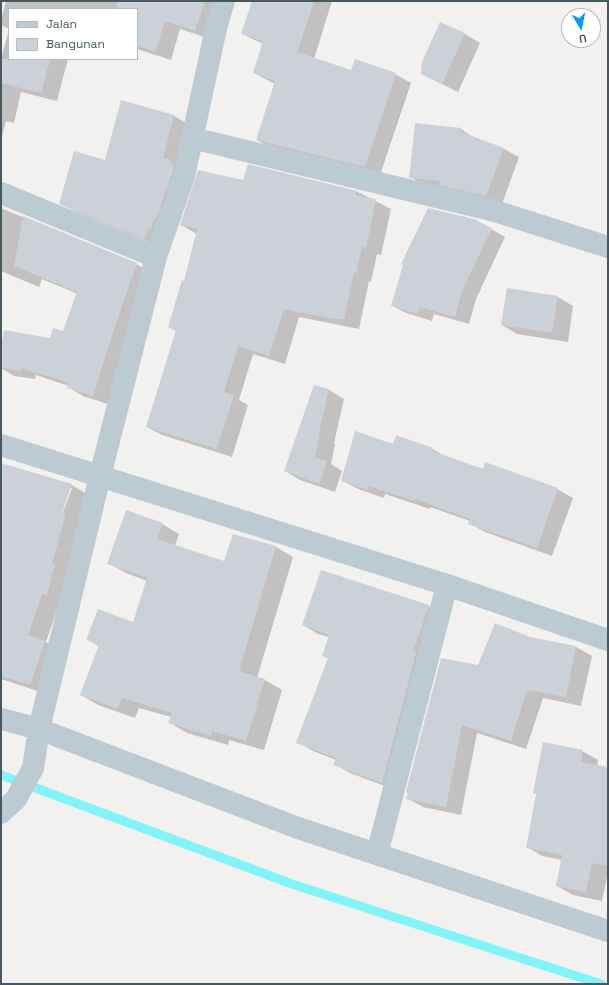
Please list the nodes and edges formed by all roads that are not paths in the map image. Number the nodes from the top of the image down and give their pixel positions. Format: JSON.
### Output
{"nodes":[{"id":1,"x":224,"y":1,"type":"edge"},
{"id":2,"x":192,"y":138,"type":"junction"},
{"id":3,"x":1,"y":193,"type":"edge"},
{"id":4,"x":608,"y":247,"type":"edge"},
{"id":5,"x":156,"y":257,"type":"junction"},
{"id":6,"x":1,"y":444,"type":"edge"},
{"id":7,"x":100,"y":476,"type":"junction"},
{"id":8,"x":447,"y":586,"type":"junction"},
{"id":9,"x":608,"y":640,"type":"edge"},
{"id":10,"x":1,"y":719,"type":"edge"},
{"id":11,"x":39,"y":729,"type":"junction"},
{"id":12,"x":9,"y":806,"type":"edge"},
{"id":13,"x":377,"y":854,"type":"junction"},
{"id":14,"x":608,"y":931,"type":"edge"}],
"edges":[{"from":1,"to":2,"type":"street"},
{"from":2,"to":4,"type":"street"},
{"from":2,"to":5,"type":"street"},
{"from":3,"to":5,"type":"street"},
{"from":5,"to":7,"type":"street"},
{"from":6,"to":7,"type":"street"},
{"from":7,"to":8,"type":"street"},
{"from":7,"to":11,"type":"street"},
{"from":8,"to":9,"type":"street"},
{"from":8,"to":13,"type":"street"},
{"from":10,"to":11,"type":"street"},
{"from":11,"to":12,"type":"street"},
{"from":11,"to":13,"type":"street"},
{"from":13,"to":14,"type":"street"}]}
